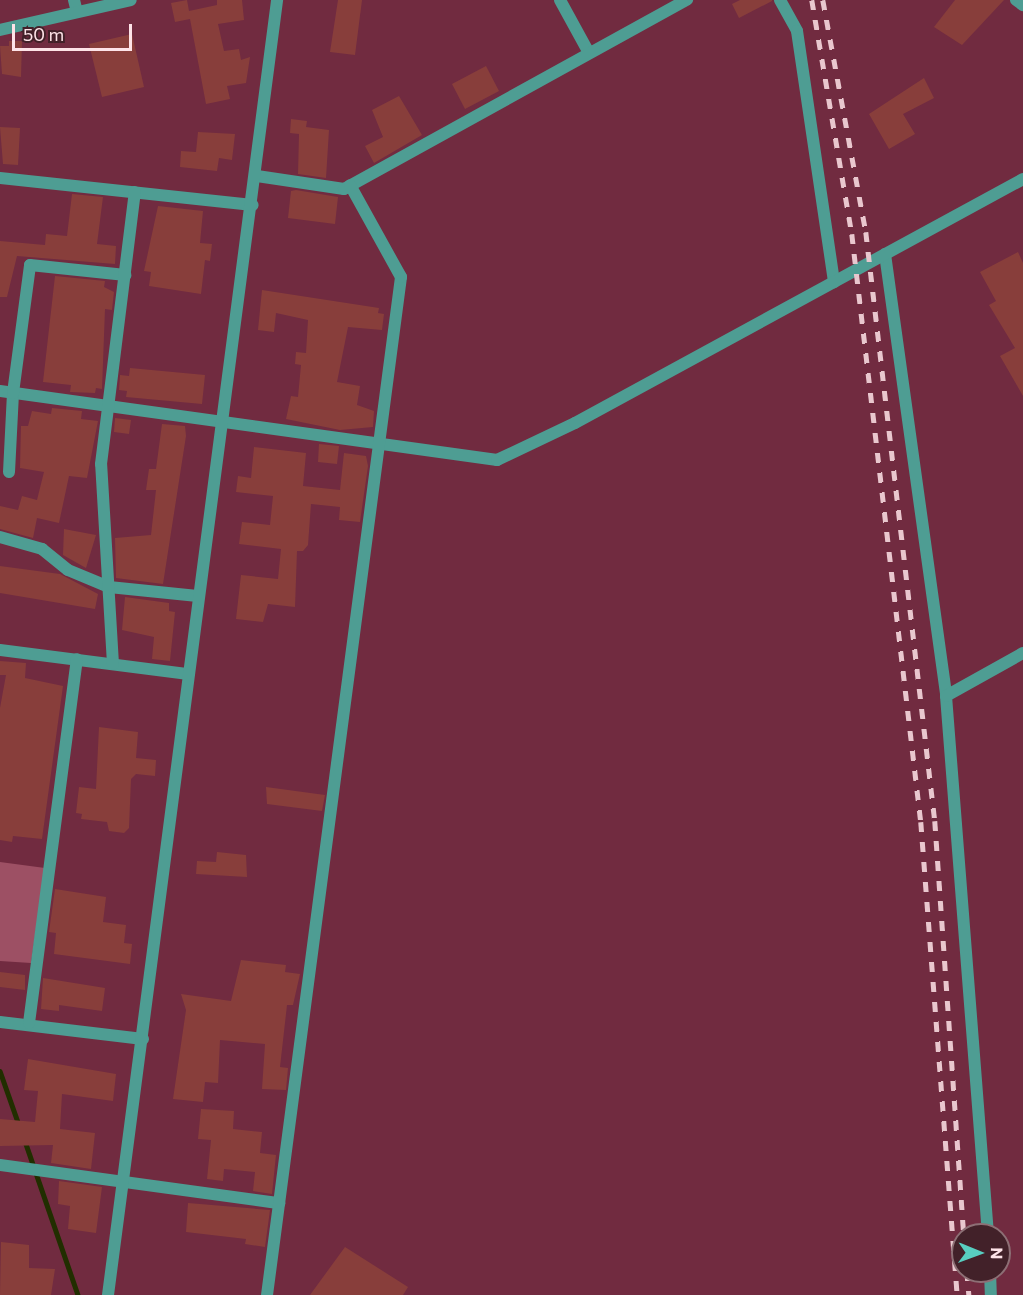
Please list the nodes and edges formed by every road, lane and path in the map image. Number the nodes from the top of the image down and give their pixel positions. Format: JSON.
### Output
{"nodes":[{"id":1,"x":130,"y":0,"type":"edge"},
{"id":2,"x":277,"y":0,"type":"edge"},
{"id":3,"x":560,"y":0,"type":"edge"},
{"id":4,"x":687,"y":0,"type":"edge"},
{"id":5,"x":780,"y":0,"type":"edge"},
{"id":6,"x":1016,"y":0,"type":"edge"},
{"id":7,"x":1023,"y":5,"type":"edge"},
{"id":8,"x":76,"y":6,"type":"edge"},
{"id":9,"x":0,"y":30,"type":"edge"},
{"id":10,"x":589,"y":53,"type":"junction"},
{"id":11,"x":257,"y":176,"type":"junction"},
{"id":12,"x":0,"y":178,"type":"edge"},
{"id":13,"x":1023,"y":179,"type":"edge"},
{"id":14,"x":350,"y":185,"type":"junction"},
{"id":15,"x":135,"y":192,"type":"junction"},
{"id":16,"x":253,"y":205,"type":"junction"},
{"id":17,"x":885,"y":254,"type":"junction"},
{"id":18,"x":125,"y":275,"type":"junction"},
{"id":19,"x":834,"y":282,"type":"junction"},
{"id":20,"x":6,"y":392,"type":"edge"},
{"id":21,"x":108,"y":405,"type":"junction"},
{"id":22,"x":219,"y":422,"type":"junction"},
{"id":23,"x":381,"y":444,"type":"junction"},
{"id":24,"x":9,"y":472,"type":"dead end"},
{"id":25,"x":0,"y":537,"type":"edge"},
{"id":26,"x":109,"y":587,"type":"junction"},
{"id":27,"x":198,"y":596,"type":"junction"},
{"id":28,"x":0,"y":650,"type":"edge"},
{"id":29,"x":1023,"y":654,"type":"edge"},
{"id":30,"x":77,"y":659,"type":"junction"},
{"id":31,"x":113,"y":664,"type":"junction"},
{"id":32,"x":188,"y":674,"type":"junction"},
{"id":33,"x":946,"y":696,"type":"junction"},
{"id":34,"x":0,"y":1022,"type":"edge"},
{"id":35,"x":29,"y":1023,"type":"junction"},
{"id":36,"x":143,"y":1039,"type":"junction"},
{"id":37,"x":0,"y":1165,"type":"edge"},
{"id":38,"x":126,"y":1182,"type":"junction"},
{"id":39,"x":279,"y":1203,"type":"junction"},
{"id":40,"x":987,"y":1223,"type":"edge"},
{"id":41,"x":108,"y":1295,"type":"edge"},
{"id":42,"x":267,"y":1295,"type":"edge"}],
"edges":[{"from":1,"to":8,"type":"street"},
{"from":2,"to":11,"type":"street"},
{"from":3,"to":10,"type":"street"},
{"from":4,"to":10,"type":"street"},
{"from":5,"to":19,"type":"street"},
{"from":6,"to":7,"type":"street"},
{"from":8,"to":9,"type":"street"},
{"from":10,"to":14,"type":"street"},
{"from":11,"to":14,"type":"street"},
{"from":11,"to":16,"type":"street"},
{"from":12,"to":15,"type":"street"},
{"from":13,"to":17,"type":"street"},
{"from":14,"to":23,"type":"street"},
{"from":15,"to":16,"type":"street"},
{"from":15,"to":18,"type":"street"},
{"from":16,"to":22,"type":"street"},
{"from":17,"to":19,"type":"street"},
{"from":17,"to":33,"type":"street"},
{"from":18,"to":20,"type":"street"},
{"from":18,"to":21,"type":"street"},
{"from":19,"to":23,"type":"street"},
{"from":20,"to":21,"type":"street"},
{"from":20,"to":24,"type":"street"},
{"from":21,"to":22,"type":"street"},
{"from":21,"to":26,"type":"street"},
{"from":22,"to":23,"type":"street"},
{"from":22,"to":27,"type":"street"},
{"from":23,"to":39,"type":"street"},
{"from":25,"to":26,"type":"street"},
{"from":26,"to":27,"type":"street"},
{"from":26,"to":31,"type":"street"},
{"from":27,"to":32,"type":"street"},
{"from":28,"to":30,"type":"street"},
{"from":29,"to":33,"type":"street"},
{"from":30,"to":31,"type":"street"},
{"from":30,"to":35,"type":"street"},
{"from":31,"to":32,"type":"street"},
{"from":32,"to":36,"type":"street"},
{"from":33,"to":40,"type":"street"},
{"from":34,"to":35,"type":"street"},
{"from":35,"to":36,"type":"street"},
{"from":36,"to":38,"type":"street"},
{"from":37,"to":38,"type":"street"},
{"from":38,"to":39,"type":"street"},
{"from":38,"to":41,"type":"street"},
{"from":39,"to":42,"type":"street"}]}
